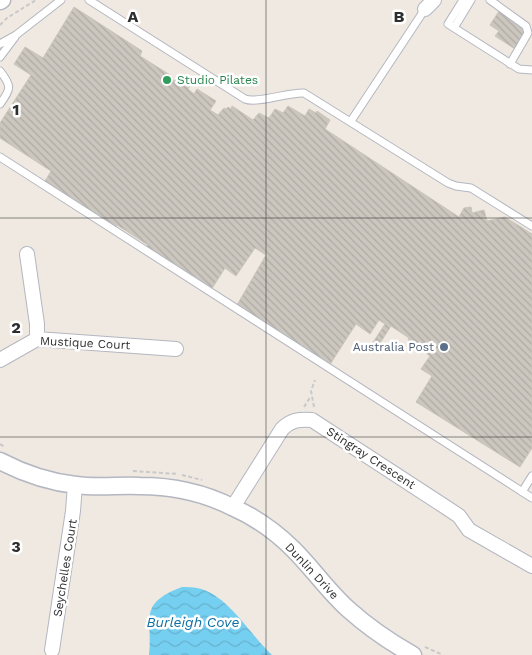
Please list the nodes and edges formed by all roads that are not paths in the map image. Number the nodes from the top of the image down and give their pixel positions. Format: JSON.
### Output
{"nodes":[{"id":1,"x":61,"y":0,"type":"edge"},
{"id":2,"x":90,"y":0,"type":"edge"},
{"id":3,"x":463,"y":0,"type":"edge"},
{"id":4,"x":471,"y":0,"type":"edge"},
{"id":5,"x":490,"y":0,"type":"edge"},
{"id":6,"x":429,"y":3,"type":"edge"},
{"id":7,"x":451,"y":26,"type":"junction"},
{"id":8,"x":16,"y":35,"type":"junction"},
{"id":9,"x":0,"y":44,"type":"edge"},
{"id":10,"x":0,"y":57,"type":"edge"},
{"id":11,"x":510,"y":64,"type":"junction"},
{"id":12,"x":532,"y":70,"type":"edge"},
{"id":13,"x":0,"y":71,"type":"edge"},
{"id":14,"x":0,"y":90,"type":"edge"},
{"id":15,"x":0,"y":103,"type":"edge"},
{"id":16,"x":351,"y":121,"type":"junction"},
{"id":17,"x":0,"y":157,"type":"edge"},
{"id":18,"x":532,"y":226,"type":"edge"},
{"id":19,"x":27,"y":254,"type":"dead end"},
{"id":20,"x":37,"y":339,"type":"junction"},
{"id":21,"x":176,"y":350,"type":"dead end"},
{"id":22,"x":0,"y":360,"type":"edge"},
{"id":23,"x":5,"y":456,"type":"edge"},
{"id":24,"x":532,"y":476,"type":"edge"},
{"id":25,"x":75,"y":485,"type":"junction"},
{"id":26,"x":522,"y":492,"type":"junction"},
{"id":27,"x":532,"y":498,"type":"edge"},
{"id":28,"x":233,"y":507,"type":"junction"},
{"id":29,"x":532,"y":566,"type":"edge"},
{"id":30,"x":52,"y":650,"type":"dead end"},
{"id":31,"x":416,"y":650,"type":"edge"}],
"edges":[{"from":1,"to":8,"type":"lane"},
{"from":2,"to":16,"type":"lane"},
{"from":3,"to":7,"type":"lane"},
{"from":4,"to":7,"type":"lane"},
{"from":5,"to":11,"type":"lane"},
{"from":6,"to":16,"type":"lane"},
{"from":7,"to":11,"type":"lane"},
{"from":8,"to":9,"type":"lane"},
{"from":8,"to":10,"type":"lane"},
{"from":11,"to":12,"type":"lane"},
{"from":13,"to":15,"type":"lane"},
{"from":14,"to":15,"type":"lane"},
{"from":16,"to":18,"type":"lane"},
{"from":17,"to":26,"type":"lane"},
{"from":19,"to":20,"type":"street"},
{"from":20,"to":21,"type":"street","name":"Mustique Court"},
{"from":20,"to":22,"type":"street","name":"Mustique Court"},
{"from":23,"to":25,"type":"street","name":"Dunlin Drive"},
{"from":24,"to":26,"type":"lane"},
{"from":25,"to":28,"type":"street","name":"Dunlin Drive"},
{"from":25,"to":30,"type":"street","name":"Seychelles Court"},
{"from":26,"to":27,"type":"lane"},
{"from":28,"to":29,"type":"street","name":"Stingray Crescent"},
{"from":28,"to":31,"type":"street","name":"Dunlin Drive"}]}
